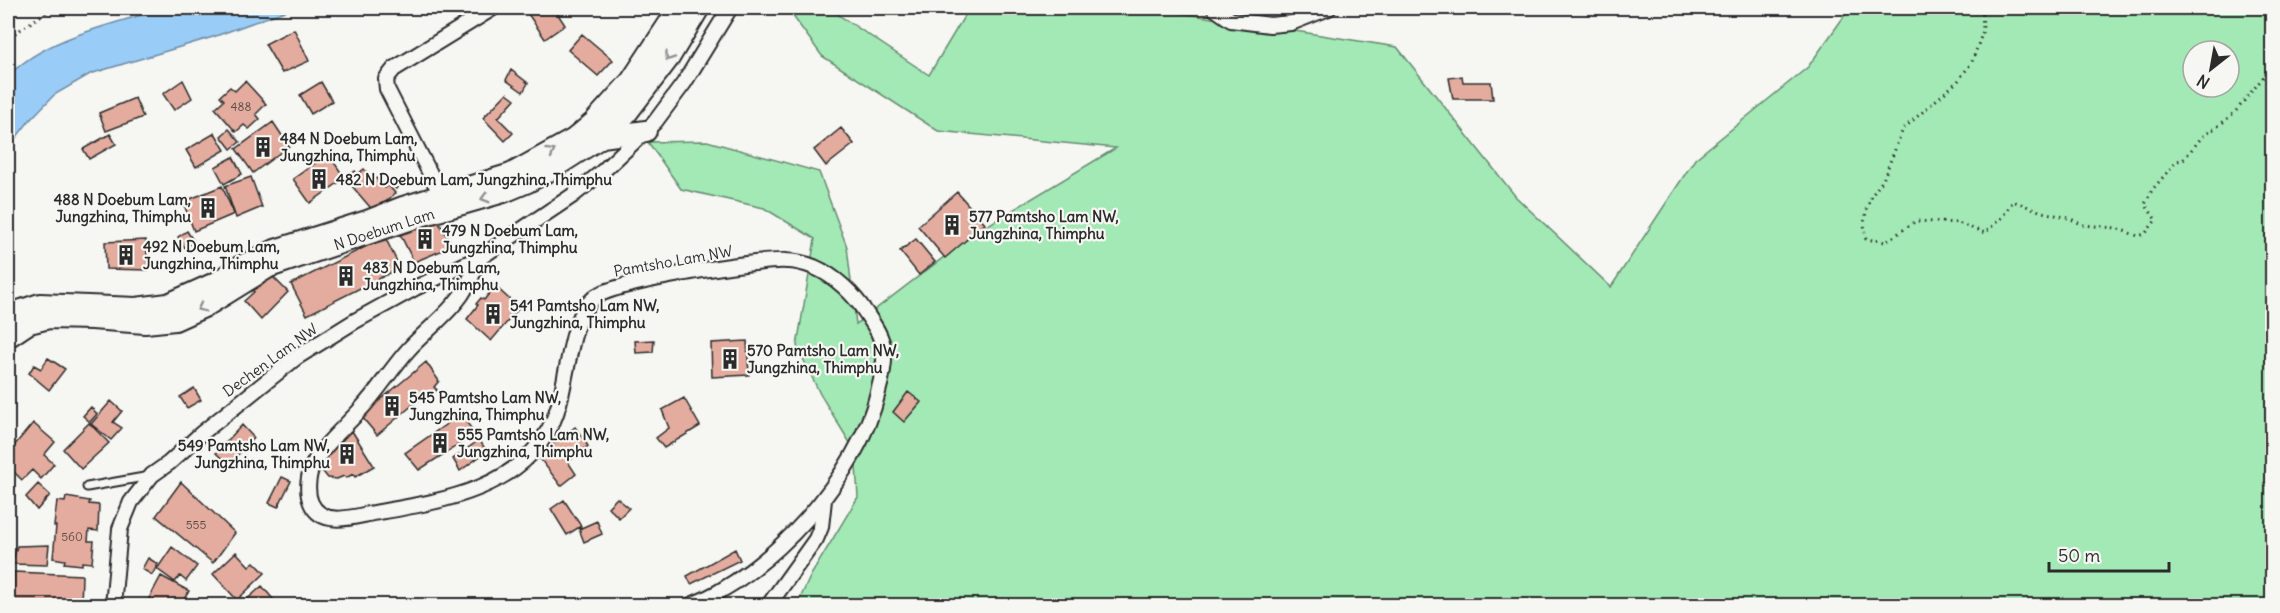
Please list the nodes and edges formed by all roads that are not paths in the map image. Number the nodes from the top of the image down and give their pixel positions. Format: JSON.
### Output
{"nodes":[{"id":1,"x":493,"y":8,"type":"edge"},
{"id":2,"x":679,"y":8,"type":"edge"},
{"id":3,"x":699,"y":8,"type":"edge"},
{"id":4,"x":729,"y":8,"type":"edge"},
{"id":5,"x":1214,"y":8,"type":"edge"},
{"id":6,"x":1329,"y":8,"type":"edge"},
{"id":7,"x":646,"y":131,"type":"junction"},
{"id":8,"x":602,"y":137,"type":"junction"},
{"id":9,"x":441,"y":195,"type":"junction"},
{"id":10,"x":481,"y":257,"type":"junction"},
{"id":11,"x":8,"y":318,"type":"edge"},
{"id":12,"x":8,"y":337,"type":"edge"},
{"id":13,"x":152,"y":475,"type":"junction"},
{"id":14,"x":87,"y":487,"type":"dead end"},
{"id":15,"x":824,"y":500,"type":"junction"},
{"id":16,"x":113,"y":606,"type":"edge"},
{"id":17,"x":690,"y":606,"type":"edge"},
{"id":18,"x":768,"y":606,"type":"edge"}],
"edges":[{"from":1,"to":9,"type":"street"},
{"from":9,"to":2,"type":"main road","name":"N Doebum Lam","one_way":true},
{"from":3,"to":8,"type":"main road","name":"N Doebum Lam","one_way":true},
{"from":4,"to":7,"type":"street","name":"Dechen Lam NW"},
{"from":5,"to":6,"type":"street"},
{"from":7,"to":8,"type":"main road"},
{"from":7,"to":10,"type":"street","name":"Dechen Lam NW"},
{"from":8,"to":12,"type":"main road","name":"N Doebum Lam","one_way":true},
{"from":9,"to":11,"type":"main road","name":"N Doebum Lam"},
{"from":10,"to":13,"type":"street","name":"Dechen Lam NW"},
{"from":10,"to":15,"type":"street","name":"Pamtsho Lam NW"},
{"from":13,"to":14,"type":"lane"},
{"from":13,"to":16,"type":"street","name":"Dechen Lam NW"},
{"from":15,"to":17,"type":"street","name":"Pamtsho Lam NW"},
{"from":15,"to":18,"type":"street"}]}
